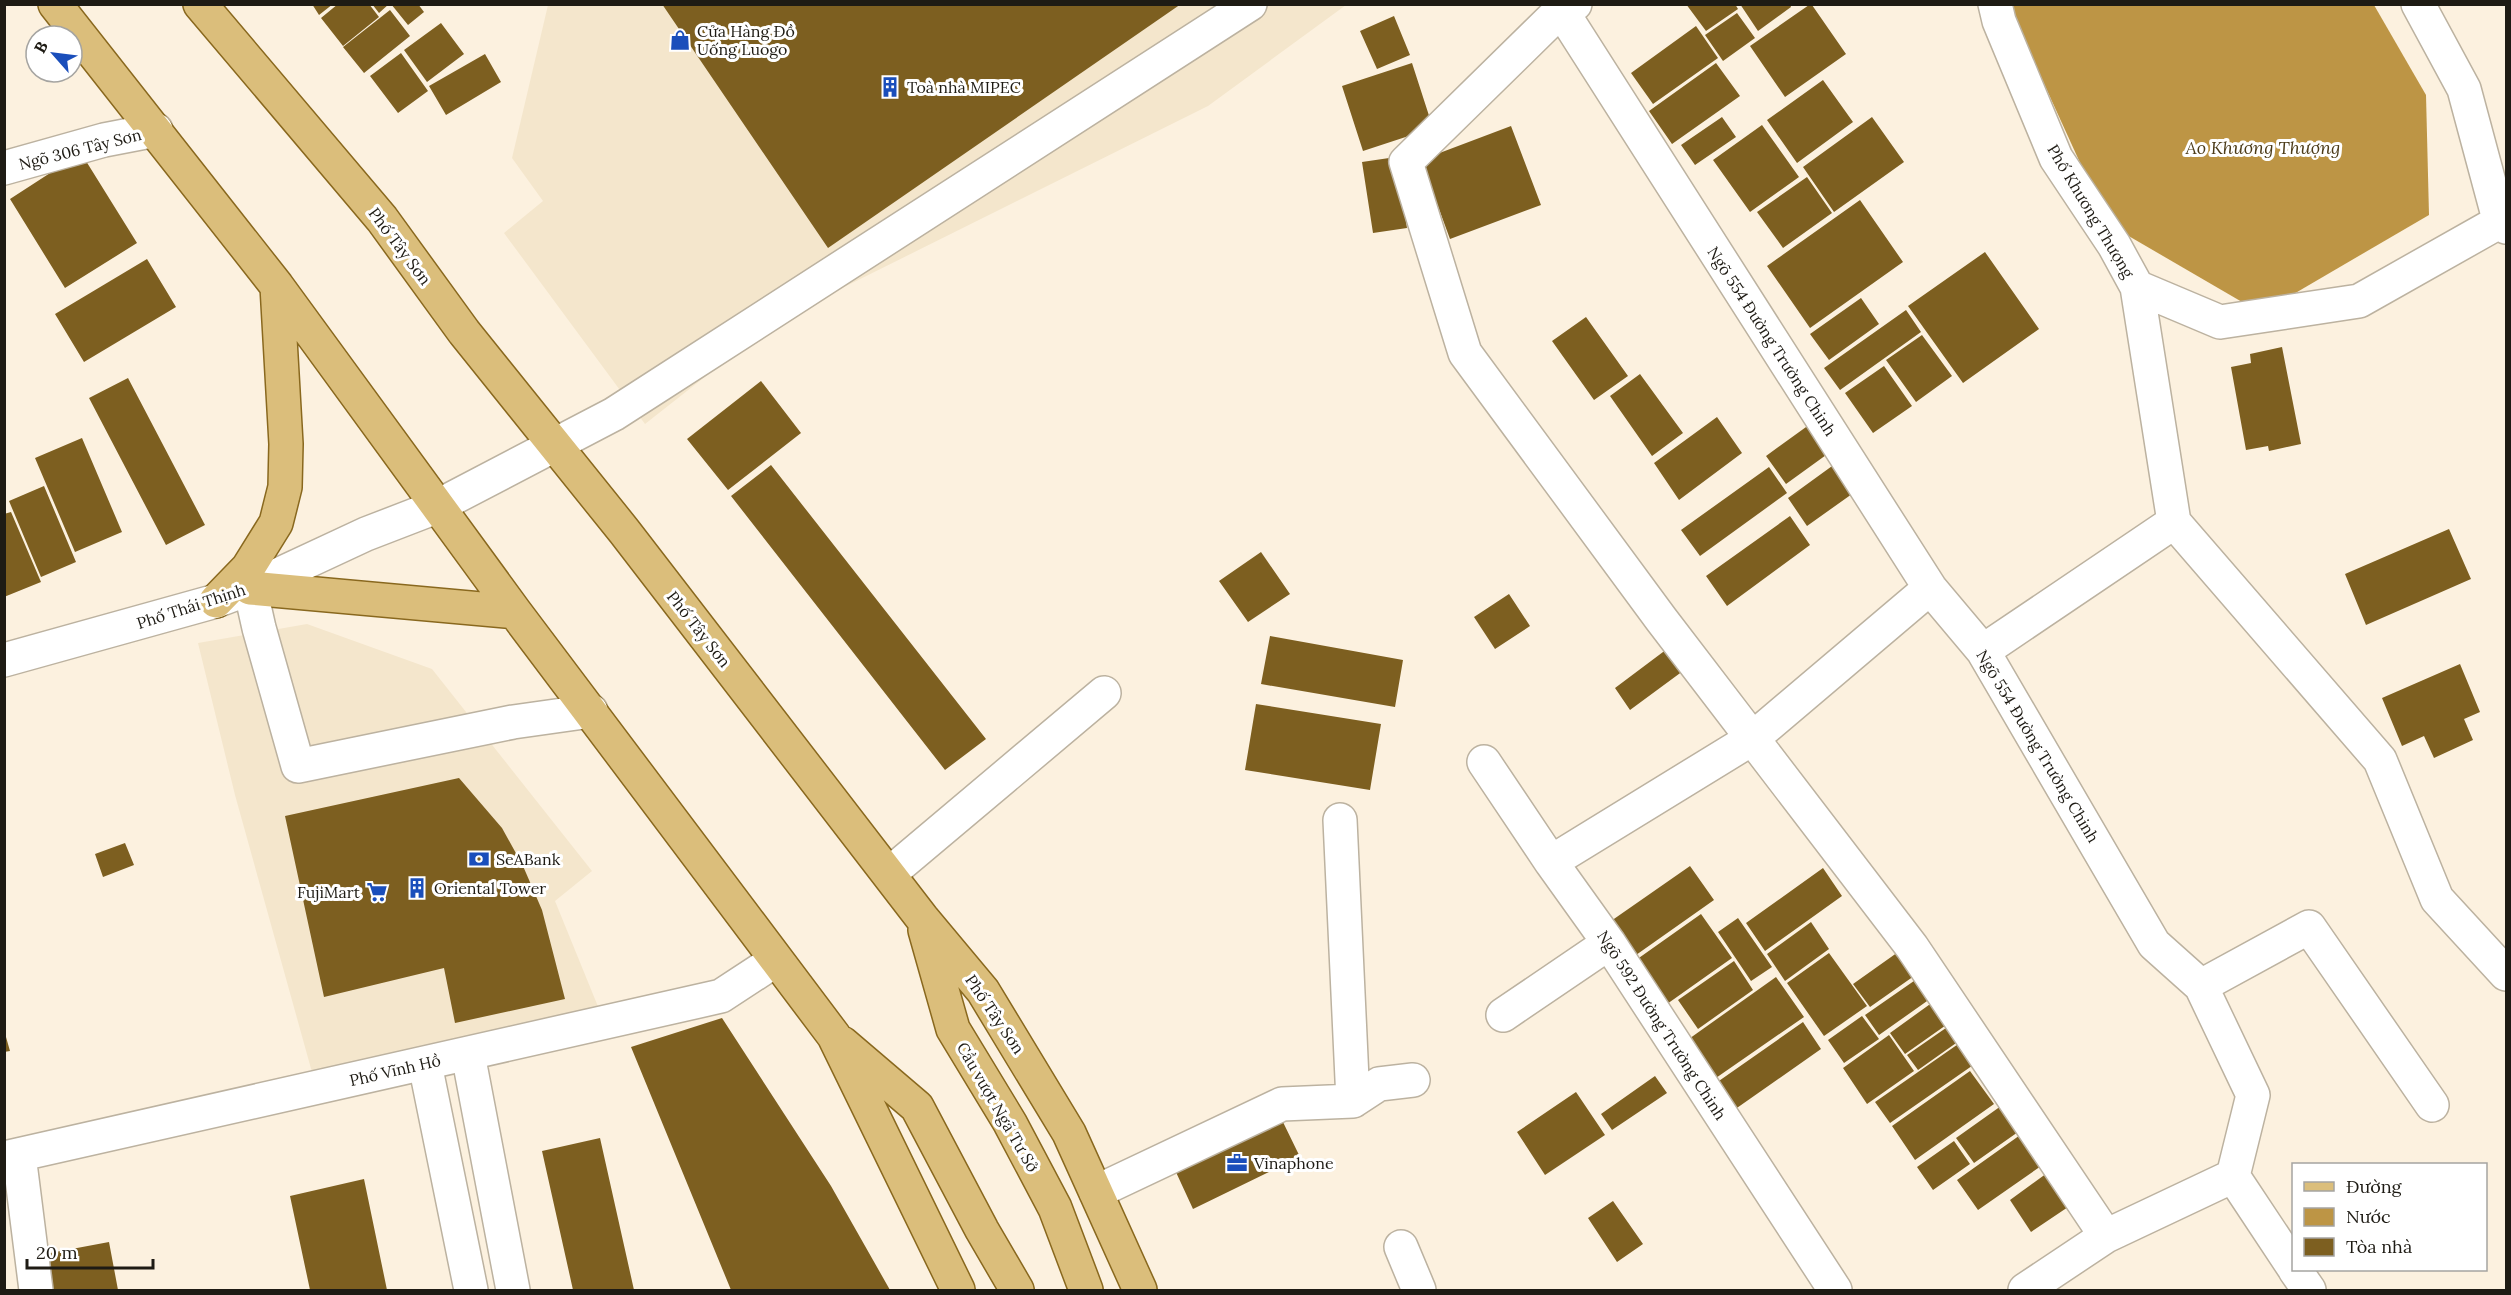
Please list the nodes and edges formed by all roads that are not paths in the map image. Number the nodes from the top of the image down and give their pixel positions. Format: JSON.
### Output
{"nodes":[{"id":1,"x":55,"y":4,"type":"edge"},
{"id":2,"x":200,"y":4,"type":"edge"},
{"id":3,"x":1250,"y":4,"type":"edge"},
{"id":4,"x":1995,"y":4,"type":"edge"},
{"id":5,"x":2418,"y":4,"type":"edge"},
{"id":6,"x":1568,"y":7,"type":"edge"},
{"id":7,"x":156,"y":130,"type":"junction"},
{"id":8,"x":4,"y":168,"type":"edge"},
{"id":9,"x":2504,"y":222,"type":"edge"},
{"id":10,"x":277,"y":286,"type":"junction"},
{"id":11,"x":2137,"y":286,"type":"junction"},
{"id":12,"x":556,"y":447,"type":"junction"},
{"id":13,"x":436,"y":507,"type":"junction"},
{"id":14,"x":2174,"y":522,"type":"junction"},
{"id":15,"x":250,"y":588,"type":"junction"},
{"id":16,"x":1930,"y":588,"type":"junction"},
{"id":17,"x":216,"y":601,"type":"junction"},
{"id":18,"x":515,"y":612,"type":"junction"},
{"id":19,"x":1983,"y":651,"type":"junction"},
{"id":20,"x":4,"y":660,"type":"edge"},
{"id":21,"x":1104,"y":693,"type":"dead end"},
{"id":22,"x":591,"y":711,"type":"junction"},
{"id":23,"x":1753,"y":738,"type":"junction"},
{"id":24,"x":1484,"y":762,"type":"dead end"},
{"id":25,"x":1340,"y":820,"type":"dead end"},
{"id":26,"x":1551,"y":862,"type":"junction"},
{"id":27,"x":889,"y":874,"type":"junction"},
{"id":28,"x":922,"y":918,"type":"junction"},
{"id":29,"x":1609,"y":942,"type":"junction"},
{"id":30,"x":776,"y":960,"type":"junction"},
{"id":31,"x":2506,"y":974,"type":"edge"},
{"id":32,"x":2201,"y":986,"type":"junction"},
{"id":33,"x":1503,"y":1015,"type":"dead end"},
{"id":34,"x":834,"y":1036,"type":"junction"},
{"id":35,"x":468,"y":1054,"type":"junction"},
{"id":36,"x":424,"y":1064,"type":"junction"},
{"id":37,"x":1413,"y":1080,"type":"dead end"},
{"id":38,"x":1353,"y":1101,"type":"junction"},
{"id":39,"x":2432,"y":1105,"type":"dead end"},
{"id":40,"x":12,"y":1157,"type":"edge"},
{"id":41,"x":2233,"y":1176,"type":"junction"},
{"id":42,"x":1096,"y":1192,"type":"junction"},
{"id":43,"x":2106,"y":1236,"type":"junction"},
{"id":44,"x":1401,"y":1247,"type":"dead end"},
{"id":45,"x":2292,"y":1266,"type":"edge"},
{"id":46,"x":2295,"y":1271,"type":"edge"},
{"id":47,"x":36,"y":1290,"type":"edge"},
{"id":48,"x":471,"y":1290,"type":"edge"},
{"id":49,"x":513,"y":1290,"type":"edge"},
{"id":50,"x":958,"y":1290,"type":"edge"},
{"id":51,"x":1017,"y":1290,"type":"edge"},
{"id":52,"x":1086,"y":1290,"type":"edge"},
{"id":53,"x":1140,"y":1290,"type":"edge"},
{"id":54,"x":1419,"y":1290,"type":"edge"},
{"id":55,"x":1835,"y":1290,"type":"edge"},
{"id":56,"x":2025,"y":1290,"type":"edge"},
{"id":57,"x":2308,"y":1290,"type":"edge"}],
"edges":[{"from":1,"to":7,"type":"main road"},
{"from":2,"to":12,"type":"main road","name":"Phố Tây Sơn"},
{"from":3,"to":12,"type":"street","name":"Phố Thái Thịnh"},
{"from":4,"to":11,"type":"street","name":"Phố Khương Thượng"},
{"from":5,"to":9,"type":"street","name":"Phố Khương Thượng"},
{"from":6,"to":16,"type":"street","name":"Ngõ 554 Đường Trường Chinh"},
{"from":6,"to":23,"type":"street"},
{"from":7,"to":8,"type":"street","name":"Ngõ 306 Tây Sơn"},
{"from":7,"to":10,"type":"main road"},
{"from":9,"to":11,"type":"street","name":"Phố Khương Thượng"},
{"from":10,"to":13,"type":"main road"},
{"from":10,"to":17,"type":"main road"},
{"from":11,"to":14,"type":"street"},
{"from":12,"to":13,"type":"street","name":"Phố Thái Thịnh"},
{"from":12,"to":27,"type":"main road","name":"Phố Tây Sơn"},
{"from":13,"to":15,"type":"street","name":"Phố Thái Thịnh"},
{"from":13,"to":18,"type":"main road"},
{"from":14,"to":19,"type":"street"},
{"from":14,"to":31,"type":"street"},
{"from":15,"to":17,"type":"street","name":"Phố Thái Thịnh"},
{"from":15,"to":18,"type":"main road"},
{"from":15,"to":22,"type":"street"},
{"from":16,"to":19,"type":"street","name":"Ngõ 554 Đường Trường Chinh"},
{"from":16,"to":23,"type":"street"},
{"from":17,"to":20,"type":"street","name":"Phố Thái Thịnh"},
{"from":18,"to":22,"type":"main road"},
{"from":19,"to":32,"type":"street","name":"Ngõ 554 Đường Trường Chinh"},
{"from":21,"to":27,"type":"street"},
{"from":22,"to":30,"type":"main road"},
{"from":23,"to":26,"type":"street"},
{"from":23,"to":43,"type":"street"},
{"from":24,"to":26,"type":"street","name":"Ngõ 592 Đường Trường Chinh"},
{"from":25,"to":38,"type":"street"},
{"from":26,"to":29,"type":"street","name":"Ngõ 592 Đường Trường Chinh"},
{"from":27,"to":28,"type":"main road","name":"Phố Tây Sơn"},
{"from":28,"to":42,"type":"main road","name":"Phố Tây Sơn"},
{"from":28,"to":52,"type":"main road","name":"Cầu vượt Ngã Tư Sở"},
{"from":29,"to":33,"type":"street"},
{"from":29,"to":55,"type":"street","name":"Ngõ 592 Đường Trường Chinh"},
{"from":30,"to":34,"type":"main road"},
{"from":30,"to":35,"type":"street","name":"Phố Vĩnh Hồ"},
{"from":32,"to":39,"type":"street"},
{"from":32,"to":41,"type":"street","name":"Ngõ 554 Đường Trường Chinh"},
{"from":34,"to":50,"type":"main road"},
{"from":34,"to":51,"type":"main road"},
{"from":35,"to":36,"type":"street","name":"Phố Vĩnh Hồ"},
{"from":35,"to":49,"type":"street"},
{"from":36,"to":40,"type":"street","name":"Phố Vĩnh Hồ"},
{"from":36,"to":48,"type":"street"},
{"from":37,"to":38,"type":"street"},
{"from":38,"to":42,"type":"street"},
{"from":40,"to":47,"type":"street"},
{"from":41,"to":43,"type":"street"},
{"from":41,"to":45,"type":"street"},
{"from":42,"to":53,"type":"main road","name":"Phố Tây Sơn"},
{"from":43,"to":56,"type":"street"},
{"from":44,"to":54,"type":"street"},
{"from":46,"to":57,"type":"street"}]}
